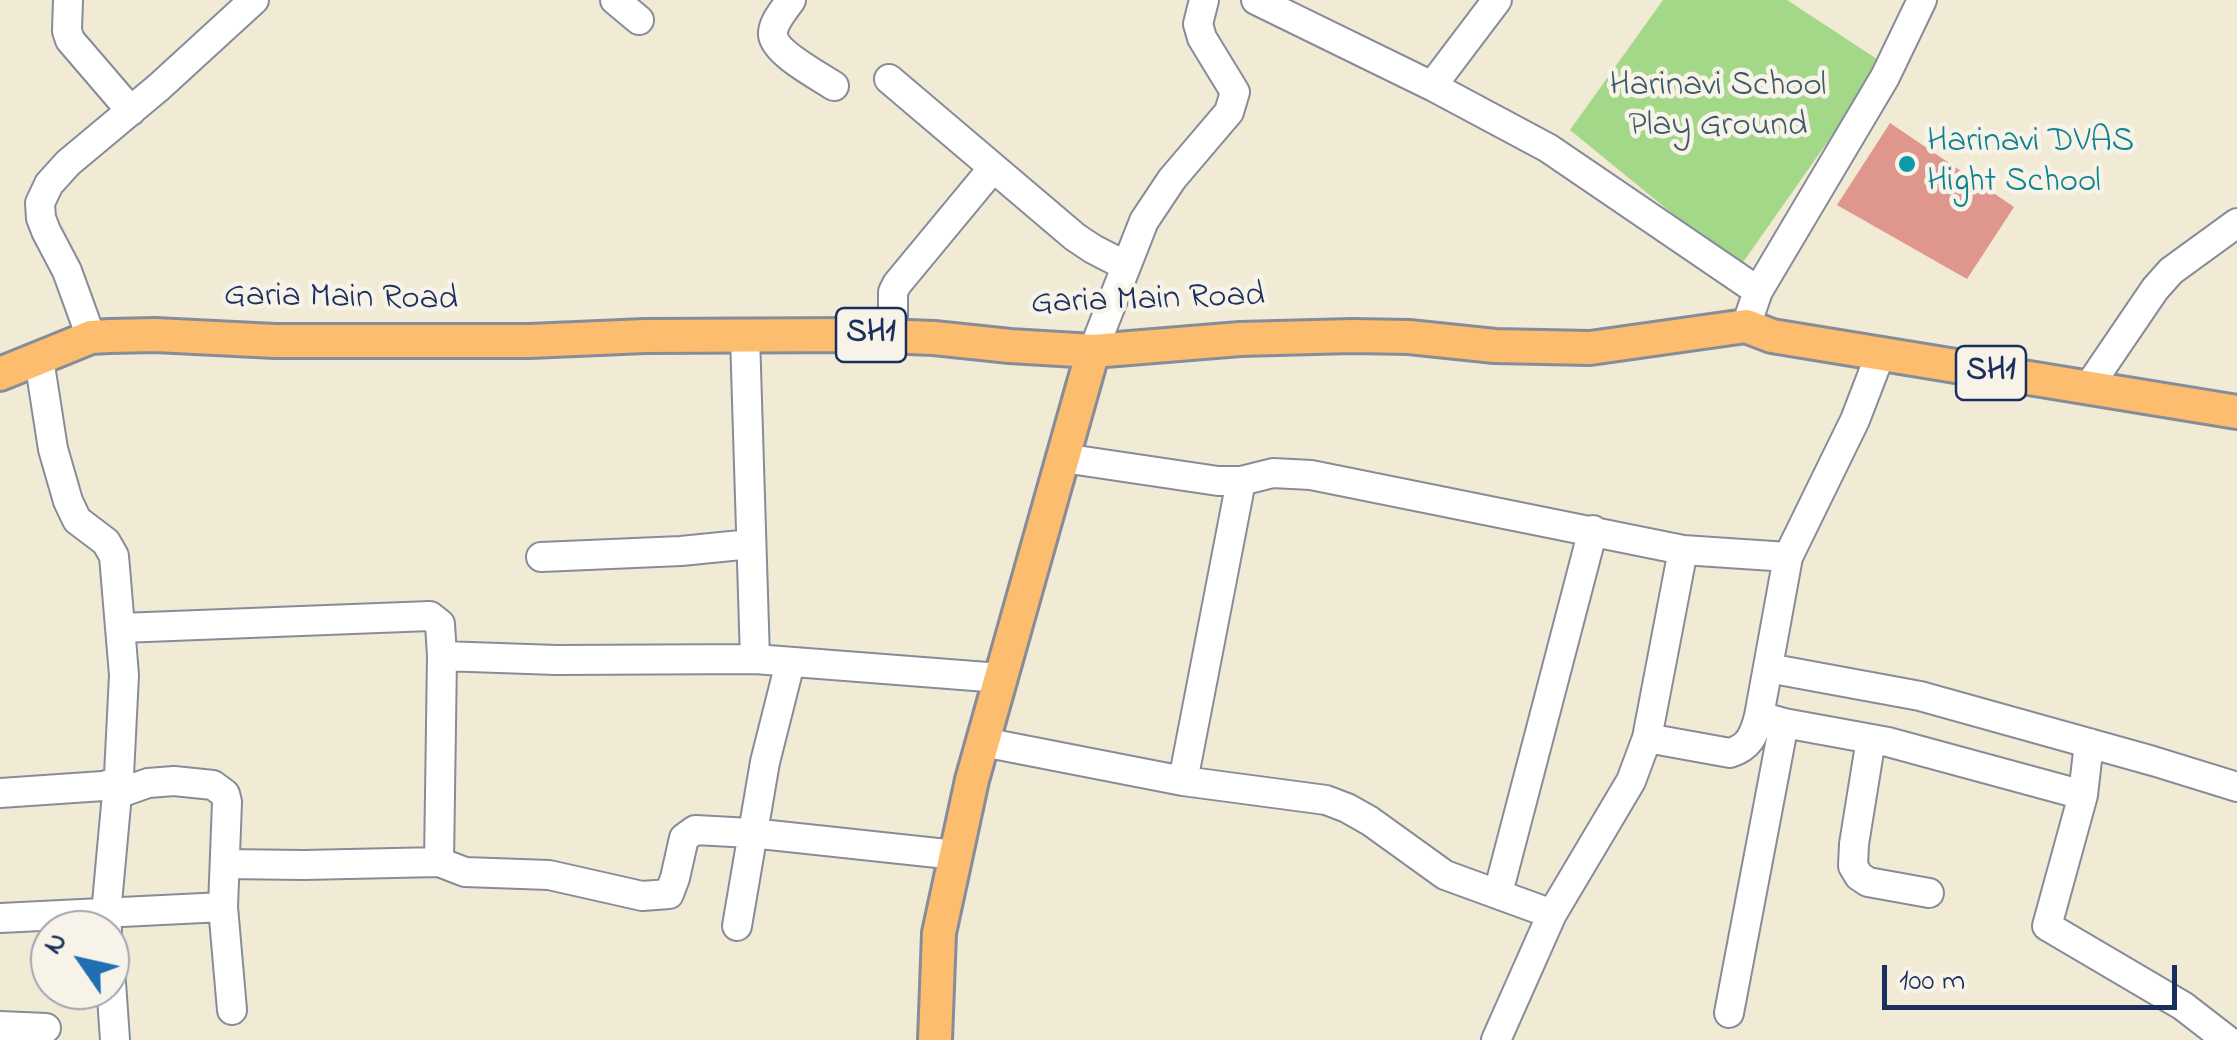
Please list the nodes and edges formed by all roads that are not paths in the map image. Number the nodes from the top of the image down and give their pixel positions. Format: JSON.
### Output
{"nodes":[{"id":1,"x":68,"y":0,"type":"edge"},
{"id":2,"x":254,"y":0,"type":"edge"},
{"id":3,"x":615,"y":0,"type":"edge"},
{"id":4,"x":791,"y":0,"type":"edge"},
{"id":5,"x":1204,"y":0,"type":"edge"},
{"id":6,"x":1256,"y":0,"type":"edge"},
{"id":7,"x":1498,"y":0,"type":"edge"},
{"id":8,"x":1922,"y":0,"type":"edge"},
{"id":9,"x":639,"y":20,"type":"dead end"},
{"id":10,"x":889,"y":80,"type":"dead end"},
{"id":11,"x":834,"y":86,"type":"dead end"},
{"id":12,"x":1432,"y":86,"type":"junction"},
{"id":13,"x":131,"y":111,"type":"junction"},
{"id":14,"x":993,"y":168,"type":"junction"},
{"id":15,"x":2237,"y":223,"type":"edge"},
{"id":16,"x":1126,"y":266,"type":"junction"},
{"id":17,"x":1758,"y":291,"type":"junction"},
{"id":18,"x":1746,"y":326,"type":"junction"},
{"id":19,"x":745,"y":336,"type":"junction"},
{"id":20,"x":893,"y":336,"type":"junction"},
{"id":21,"x":91,"y":337,"type":"junction"},
{"id":22,"x":1092,"y":351,"type":"junction"},
{"id":23,"x":1880,"y":355,"type":"junction"},
{"id":24,"x":39,"y":359,"type":"junction"},
{"id":25,"x":0,"y":374,"type":"edge"},
{"id":26,"x":2087,"y":388,"type":"junction"},
{"id":27,"x":2237,"y":412,"type":"edge"},
{"id":28,"x":1062,"y":458,"type":"junction"},
{"id":29,"x":1241,"y":481,"type":"junction"},
{"id":30,"x":1593,"y":530,"type":"junction"},
{"id":31,"x":751,"y":544,"type":"junction"},
{"id":32,"x":1683,"y":550,"type":"junction"},
{"id":33,"x":1788,"y":557,"type":"junction"},
{"id":34,"x":541,"y":558,"type":"dead end"},
{"id":35,"x":120,"y":628,"type":"junction"},
{"id":36,"x":442,"y":656,"type":"junction"},
{"id":37,"x":755,"y":660,"type":"junction"},
{"id":38,"x":790,"y":663,"type":"junction"},
{"id":39,"x":1768,"y":668,"type":"junction"},
{"id":40,"x":1000,"y":678,"type":"junction"},
{"id":41,"x":1772,"y":720,"type":"junction"},
{"id":42,"x":1647,"y":738,"type":"junction"},
{"id":43,"x":1872,"y":739,"type":"junction"},
{"id":44,"x":983,"y":742,"type":"junction"},
{"id":45,"x":2089,"y":743,"type":"junction"},
{"id":46,"x":1183,"y":782,"type":"junction"},
{"id":47,"x":116,"y":788,"type":"junction"},
{"id":48,"x":2237,"y":788,"type":"edge"},
{"id":49,"x":0,"y":793,"type":"edge"},
{"id":50,"x":2083,"y":795,"type":"junction"},
{"id":51,"x":751,"y":833,"type":"junction"},
{"id":52,"x":956,"y":855,"type":"junction"},
{"id":53,"x":439,"y":862,"type":"junction"},
{"id":54,"x":226,"y":864,"type":"junction"},
{"id":55,"x":1498,"y":893,"type":"junction"},
{"id":56,"x":1929,"y":893,"type":"dead end"},
{"id":57,"x":224,"y":906,"type":"junction"},
{"id":58,"x":108,"y":910,"type":"edge"},
{"id":59,"x":1552,"y":914,"type":"junction"},
{"id":60,"x":0,"y":918,"type":"edge"},
{"id":61,"x":30,"y":919,"type":"edge"},
{"id":62,"x":130,"y":919,"type":"edge"},
{"id":63,"x":736,"y":926,"type":"dead end"},
{"id":64,"x":113,"y":1010,"type":"edge"},
{"id":65,"x":232,"y":1010,"type":"dead end"},
{"id":66,"x":1730,"y":1013,"type":"dead end"},
{"id":67,"x":0,"y":1026,"type":"edge"},
{"id":68,"x":46,"y":1028,"type":"dead end"},
{"id":69,"x":115,"y":1040,"type":"edge"},
{"id":70,"x":935,"y":1040,"type":"edge"},
{"id":71,"x":1496,"y":1040,"type":"edge"},
{"id":72,"x":2228,"y":1040,"type":"edge"}],
"edges":[{"from":1,"to":13,"type":"street"},
{"from":2,"to":13,"type":"street"},
{"from":3,"to":9,"type":"street"},
{"from":4,"to":11,"type":"street"},
{"from":5,"to":16,"type":"street"},
{"from":6,"to":12,"type":"street"},
{"from":7,"to":12,"type":"street"},
{"from":8,"to":17,"type":"street"},
{"from":10,"to":14,"type":"street"},
{"from":12,"to":17,"type":"street"},
{"from":13,"to":21,"type":"street"},
{"from":14,"to":16,"type":"street"},
{"from":14,"to":20,"type":"street"},
{"from":15,"to":26,"type":"street"},
{"from":16,"to":22,"type":"street"},
{"from":17,"to":18,"type":"street"},
{"from":18,"to":22,"type":"main road","name":"Garia Main Road","number":"SH1"},
{"from":18,"to":23,"type":"main road","name":"Garia Main Road","number":"SH1"},
{"from":19,"to":20,"type":"main road","name":"Garia Main Road","number":"SH1"},
{"from":19,"to":21,"type":"main road","name":"Garia Main Road","number":"SH1"},
{"from":19,"to":31,"type":"street"},
{"from":20,"to":22,"type":"main road","name":"Garia Main Road","number":"SH1"},
{"from":21,"to":24,"type":"main road","name":"Garia Main Road","number":"SH1"},
{"from":22,"to":28,"type":"main road"},
{"from":23,"to":26,"type":"main road","name":"Garia Main Road","number":"SH1"},
{"from":23,"to":33,"type":"street"},
{"from":24,"to":25,"type":"main road","name":"Garia Main Road","number":"SH1"},
{"from":24,"to":35,"type":"street"},
{"from":26,"to":27,"type":"main road","name":"Garia Main Road","number":"SH1"},
{"from":28,"to":29,"type":"street"},
{"from":28,"to":40,"type":"main road"},
{"from":29,"to":30,"type":"street"},
{"from":29,"to":46,"type":"street"},
{"from":30,"to":32,"type":"street"},
{"from":30,"to":55,"type":"street"},
{"from":31,"to":34,"type":"street"},
{"from":31,"to":37,"type":"street"},
{"from":32,"to":33,"type":"street"},
{"from":32,"to":42,"type":"street"},
{"from":33,"to":39,"type":"street"},
{"from":35,"to":36,"type":"street"},
{"from":35,"to":47,"type":"street"},
{"from":36,"to":37,"type":"street"},
{"from":36,"to":53,"type":"street"},
{"from":37,"to":38,"type":"street"},
{"from":38,"to":40,"type":"street"},
{"from":38,"to":51,"type":"street"},
{"from":39,"to":41,"type":"street"},
{"from":39,"to":45,"type":"street"},
{"from":40,"to":44,"type":"main road"},
{"from":41,"to":42,"type":"street"},
{"from":41,"to":43,"type":"street"},
{"from":41,"to":66,"type":"street"},
{"from":42,"to":59,"type":"street"},
{"from":43,"to":50,"type":"street"},
{"from":43,"to":56,"type":"street"},
{"from":44,"to":46,"type":"street"},
{"from":44,"to":52,"type":"main road"},
{"from":45,"to":48,"type":"street"},
{"from":45,"to":50,"type":"street"},
{"from":46,"to":55,"type":"street"},
{"from":47,"to":49,"type":"street"},
{"from":47,"to":54,"type":"street"},
{"from":47,"to":58,"type":"street"},
{"from":50,"to":72,"type":"street"},
{"from":51,"to":52,"type":"street"},
{"from":51,"to":53,"type":"street"},
{"from":51,"to":63,"type":"street"},
{"from":52,"to":70,"type":"main road"},
{"from":53,"to":54,"type":"street"},
{"from":54,"to":57,"type":"street"},
{"from":55,"to":59,"type":"street"},
{"from":57,"to":62,"type":"street"},
{"from":57,"to":65,"type":"street"},
{"from":59,"to":71,"type":"street"},
{"from":60,"to":61,"type":"street"},
{"from":64,"to":69,"type":"street"},
{"from":67,"to":68,"type":"street"}]}
